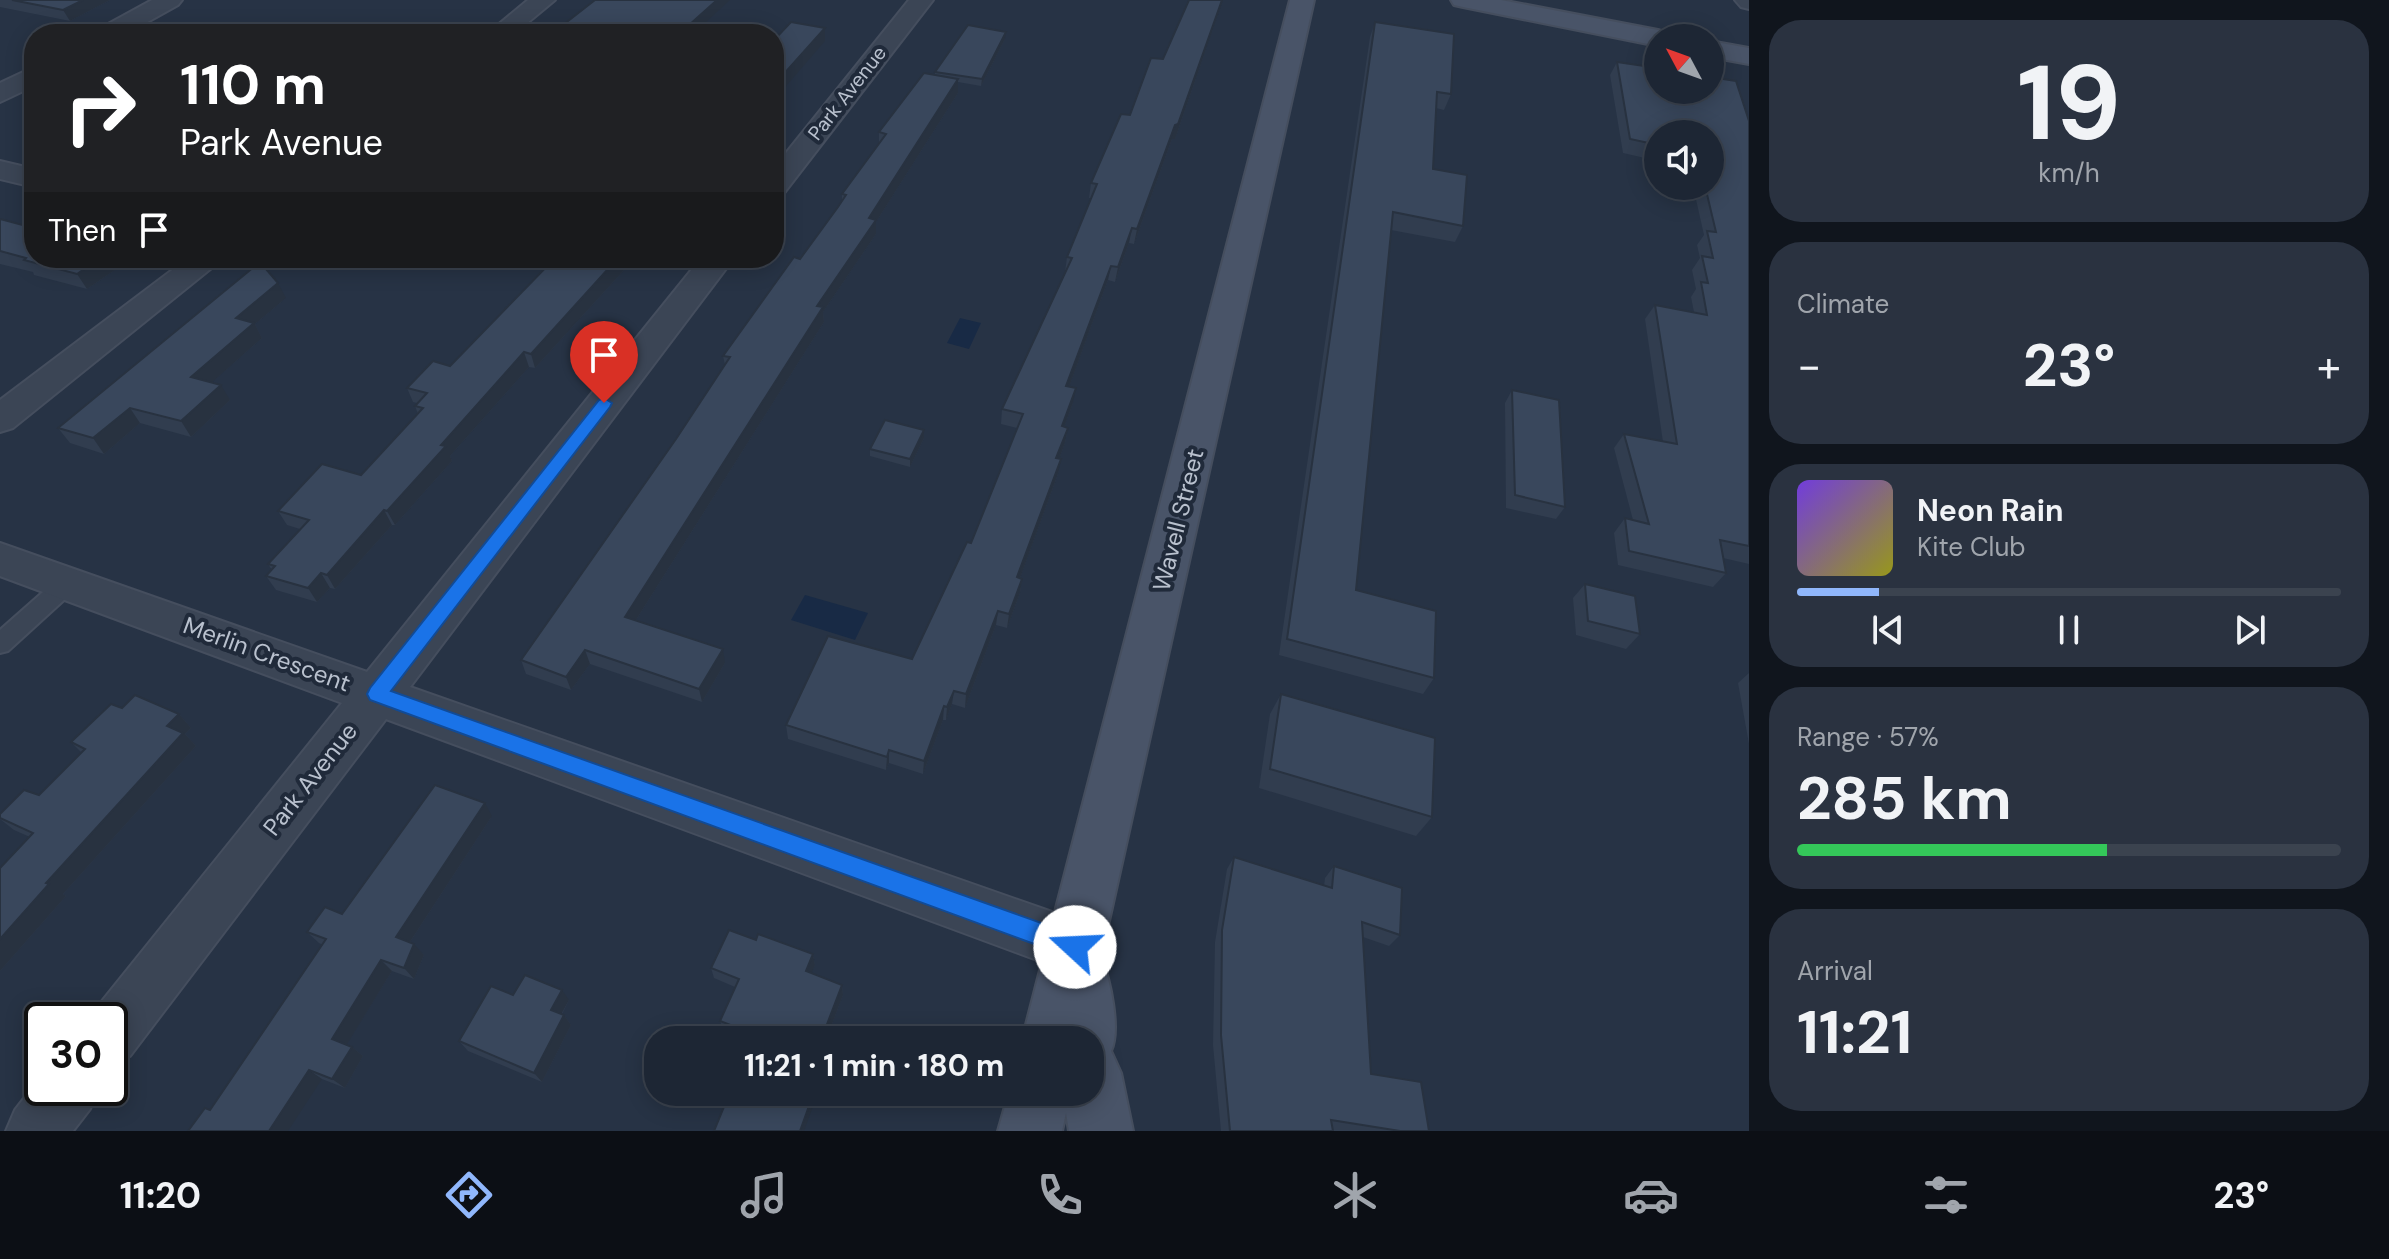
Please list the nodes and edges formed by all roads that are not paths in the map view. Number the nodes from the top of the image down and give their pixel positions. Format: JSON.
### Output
{"nodes":[{"id":1,"x":170,"y":0,"type":"edge"},
{"id":2,"x":543,"y":0,"type":"edge"},
{"id":3,"x":921,"y":0,"type":"edge"},
{"id":4,"x":1302,"y":0,"type":"edge"},
{"id":5,"x":1463,"y":0,"type":"edge"},
{"id":6,"x":126,"y":24,"type":"edge"},
{"id":7,"x":512,"y":24,"type":"edge"},
{"id":8,"x":1644,"y":35,"type":"edge"},
{"id":9,"x":1724,"y":52,"type":"edge"},
{"id":10,"x":1749,"y":56,"type":"edge"},
{"id":11,"x":24,"y":81,"type":"edge"},
{"id":12,"x":0,"y":94,"type":"edge"},
{"id":13,"x":0,"y":170,"type":"edge"},
{"id":14,"x":784,"y":174,"type":"edge"},
{"id":15,"x":24,"y":176,"type":"edge"},
{"id":16,"x":195,"y":268,"type":"edge"},
{"id":17,"x":710,"y":268,"type":"edge"},
{"id":18,"x":0,"y":419,"type":"edge"},
{"id":19,"x":0,"y":559,"type":"edge"},
{"id":20,"x":68,"y":583,"type":"junction"},
{"id":21,"x":0,"y":644,"type":"edge"},
{"id":22,"x":377,"y":694,"type":"junction"},
{"id":23,"x":1075,"y":947,"type":"junction"},
{"id":24,"x":128,"y":1013,"type":"edge"},
{"id":25,"x":1055,"y":1026,"type":"edge"},
{"id":26,"x":1084,"y":1026,"type":"edge"},
{"id":27,"x":55,"y":1106,"type":"edge"},
{"id":28,"x":1036,"y":1106,"type":"edge"},
{"id":29,"x":1096,"y":1106,"type":"edge"},
{"id":30,"x":36,"y":1131,"type":"edge"},
{"id":31,"x":1030,"y":1131,"type":"edge"},
{"id":32,"x":1101,"y":1131,"type":"edge"}],
"edges":[{"from":1,"to":6,"type":"street"},
{"from":2,"to":7,"type":"street"},
{"from":3,"to":14,"type":"street","name":"Park Avenue"},
{"from":4,"to":23,"type":"street","name":"Wavell Street"},
{"from":5,"to":8,"type":"street"},
{"from":9,"to":10,"type":"street"},
{"from":11,"to":12,"type":"street"},
{"from":13,"to":15,"type":"street"},
{"from":16,"to":18,"type":"street"},
{"from":17,"to":22,"type":"street","name":"Park Avenue"},
{"from":19,"to":20,"type":"street","name":"Merlin Crescent"},
{"from":20,"to":21,"type":"lane"},
{"from":20,"to":22,"type":"street","name":"Merlin Crescent"},
{"from":22,"to":23,"type":"street","name":"Merlin Crescent"},
{"from":22,"to":24,"type":"street","name":"Park Avenue"},
{"from":23,"to":25,"type":"street","name":"Wavell Street"},
{"from":23,"to":26,"type":"street"},
{"from":27,"to":30,"type":"street"},
{"from":28,"to":31,"type":"street"},
{"from":29,"to":32,"type":"street"}]}
